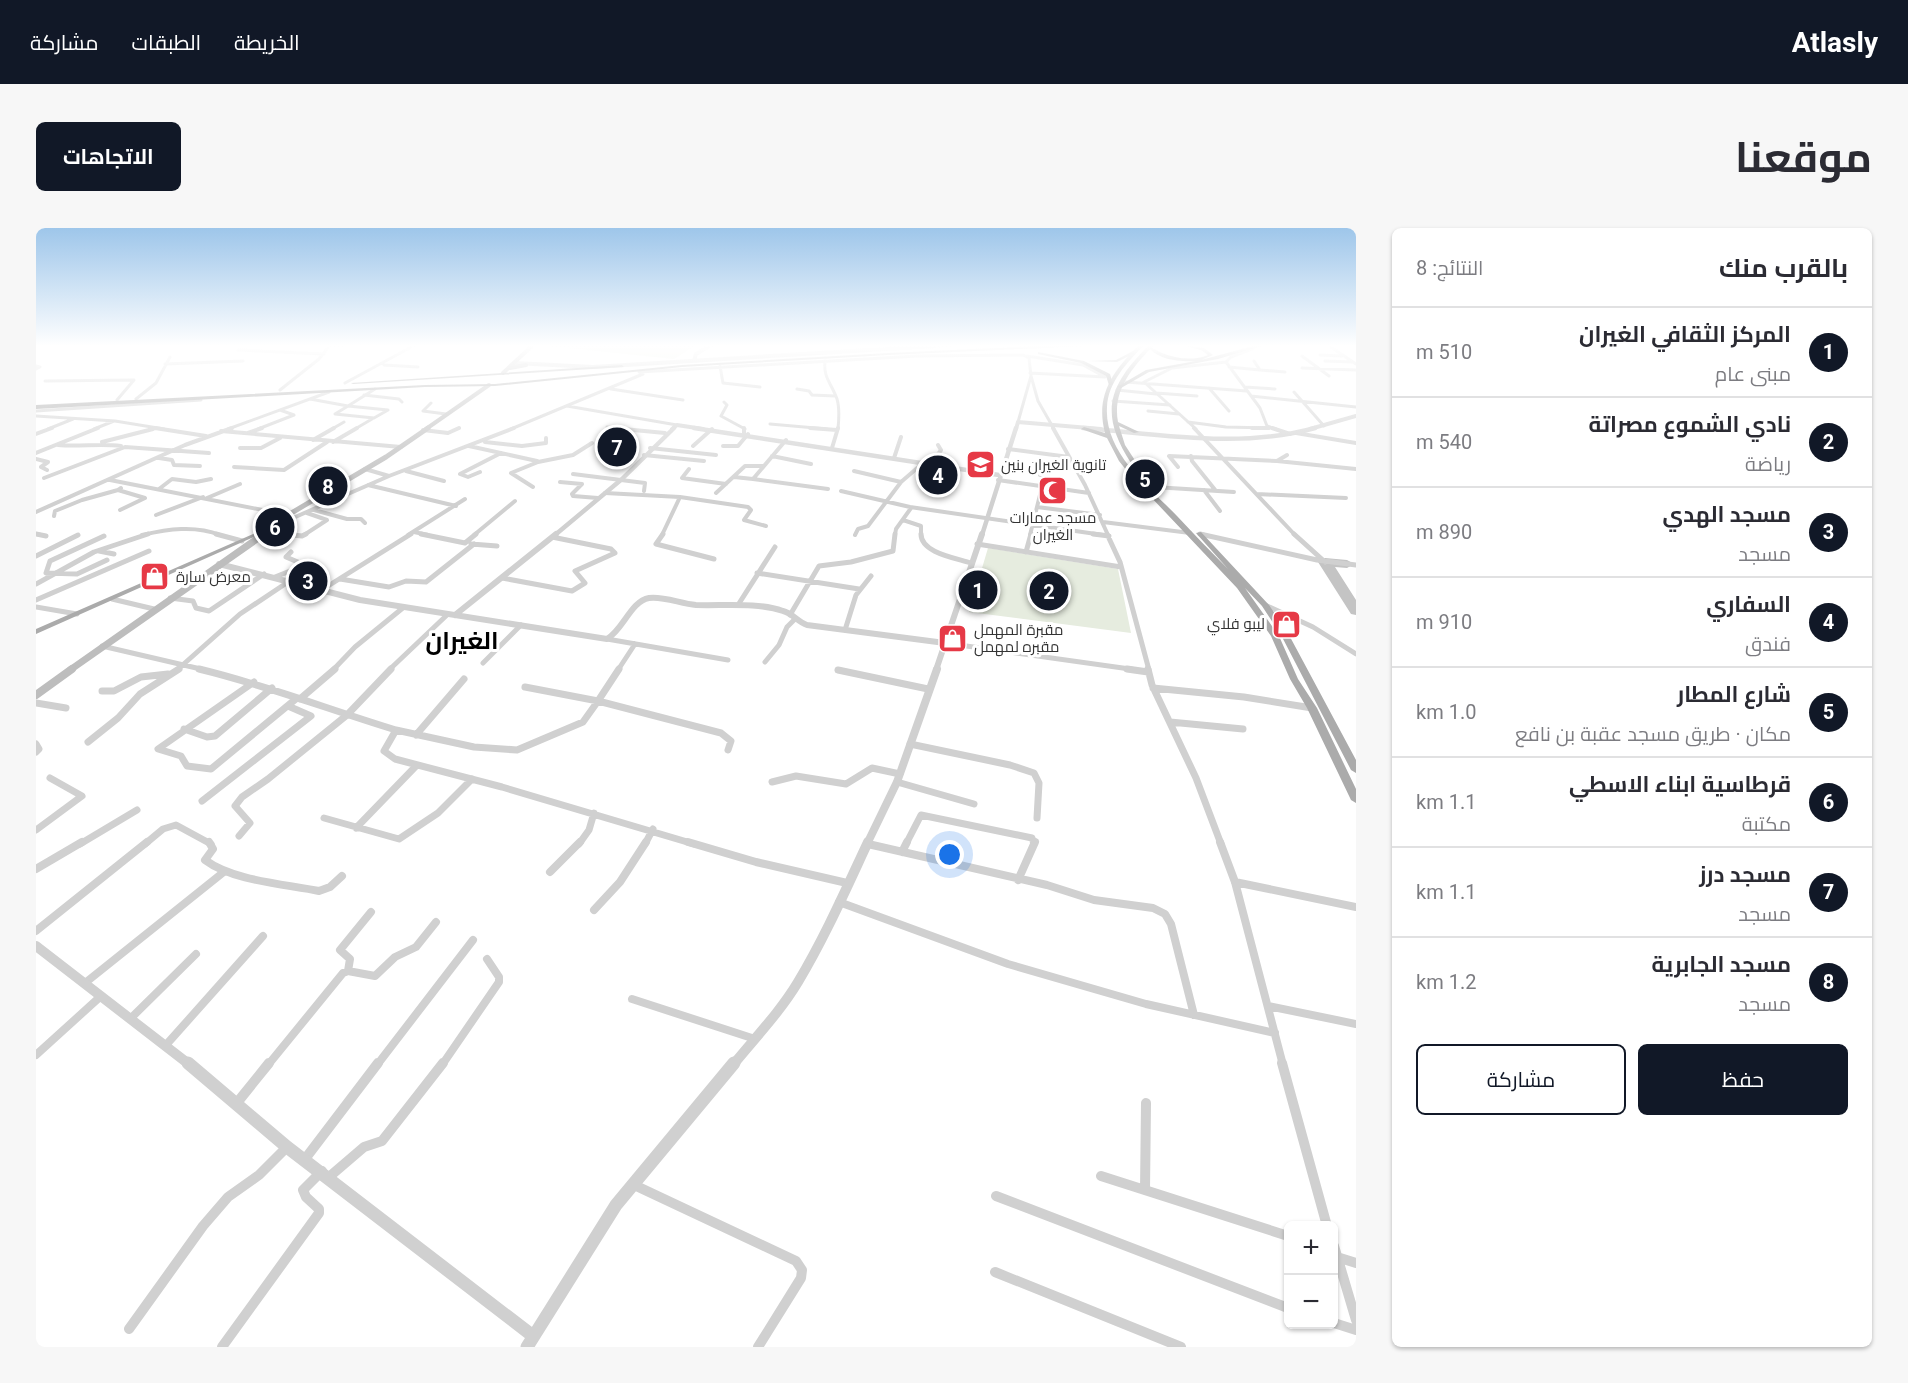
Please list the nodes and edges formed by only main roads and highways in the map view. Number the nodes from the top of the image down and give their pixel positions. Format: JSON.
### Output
{"nodes":[{"id":1,"x":164,"y":397,"type":"edge"},
{"id":2,"x":245,"y":397,"type":"edge"},
{"id":3,"x":471,"y":397,"type":"edge"},
{"id":4,"x":1107,"y":397,"type":"edge"},
{"id":5,"x":1113,"y":397,"type":"edge"},
{"id":6,"x":36,"y":408,"type":"edge"},
{"id":7,"x":1112,"y":430,"type":"junction"},
{"id":8,"x":273,"y":527,"type":"junction"},
{"id":9,"x":36,"y":632,"type":"edge"},
{"id":10,"x":36,"y":695,"type":"edge"},
{"id":11,"x":1356,"y":770,"type":"edge"},
{"id":12,"x":1356,"y":800,"type":"edge"}],
"edges":[{"from":1,"to":6,"type":"highway"},
{"from":2,"to":6,"type":"highway"},
{"from":3,"to":8,"type":"main road"},
{"from":4,"to":7,"type":"main road"},
{"from":5,"to":7,"type":"main road"},
{"from":7,"to":7,"type":"main road"},
{"from":7,"to":7,"type":"main road"},
{"from":7,"to":11,"type":"main road"},
{"from":7,"to":12,"type":"main road"},
{"from":8,"to":9,"type":"main road"},
{"from":8,"to":10,"type":"main road"}]}
